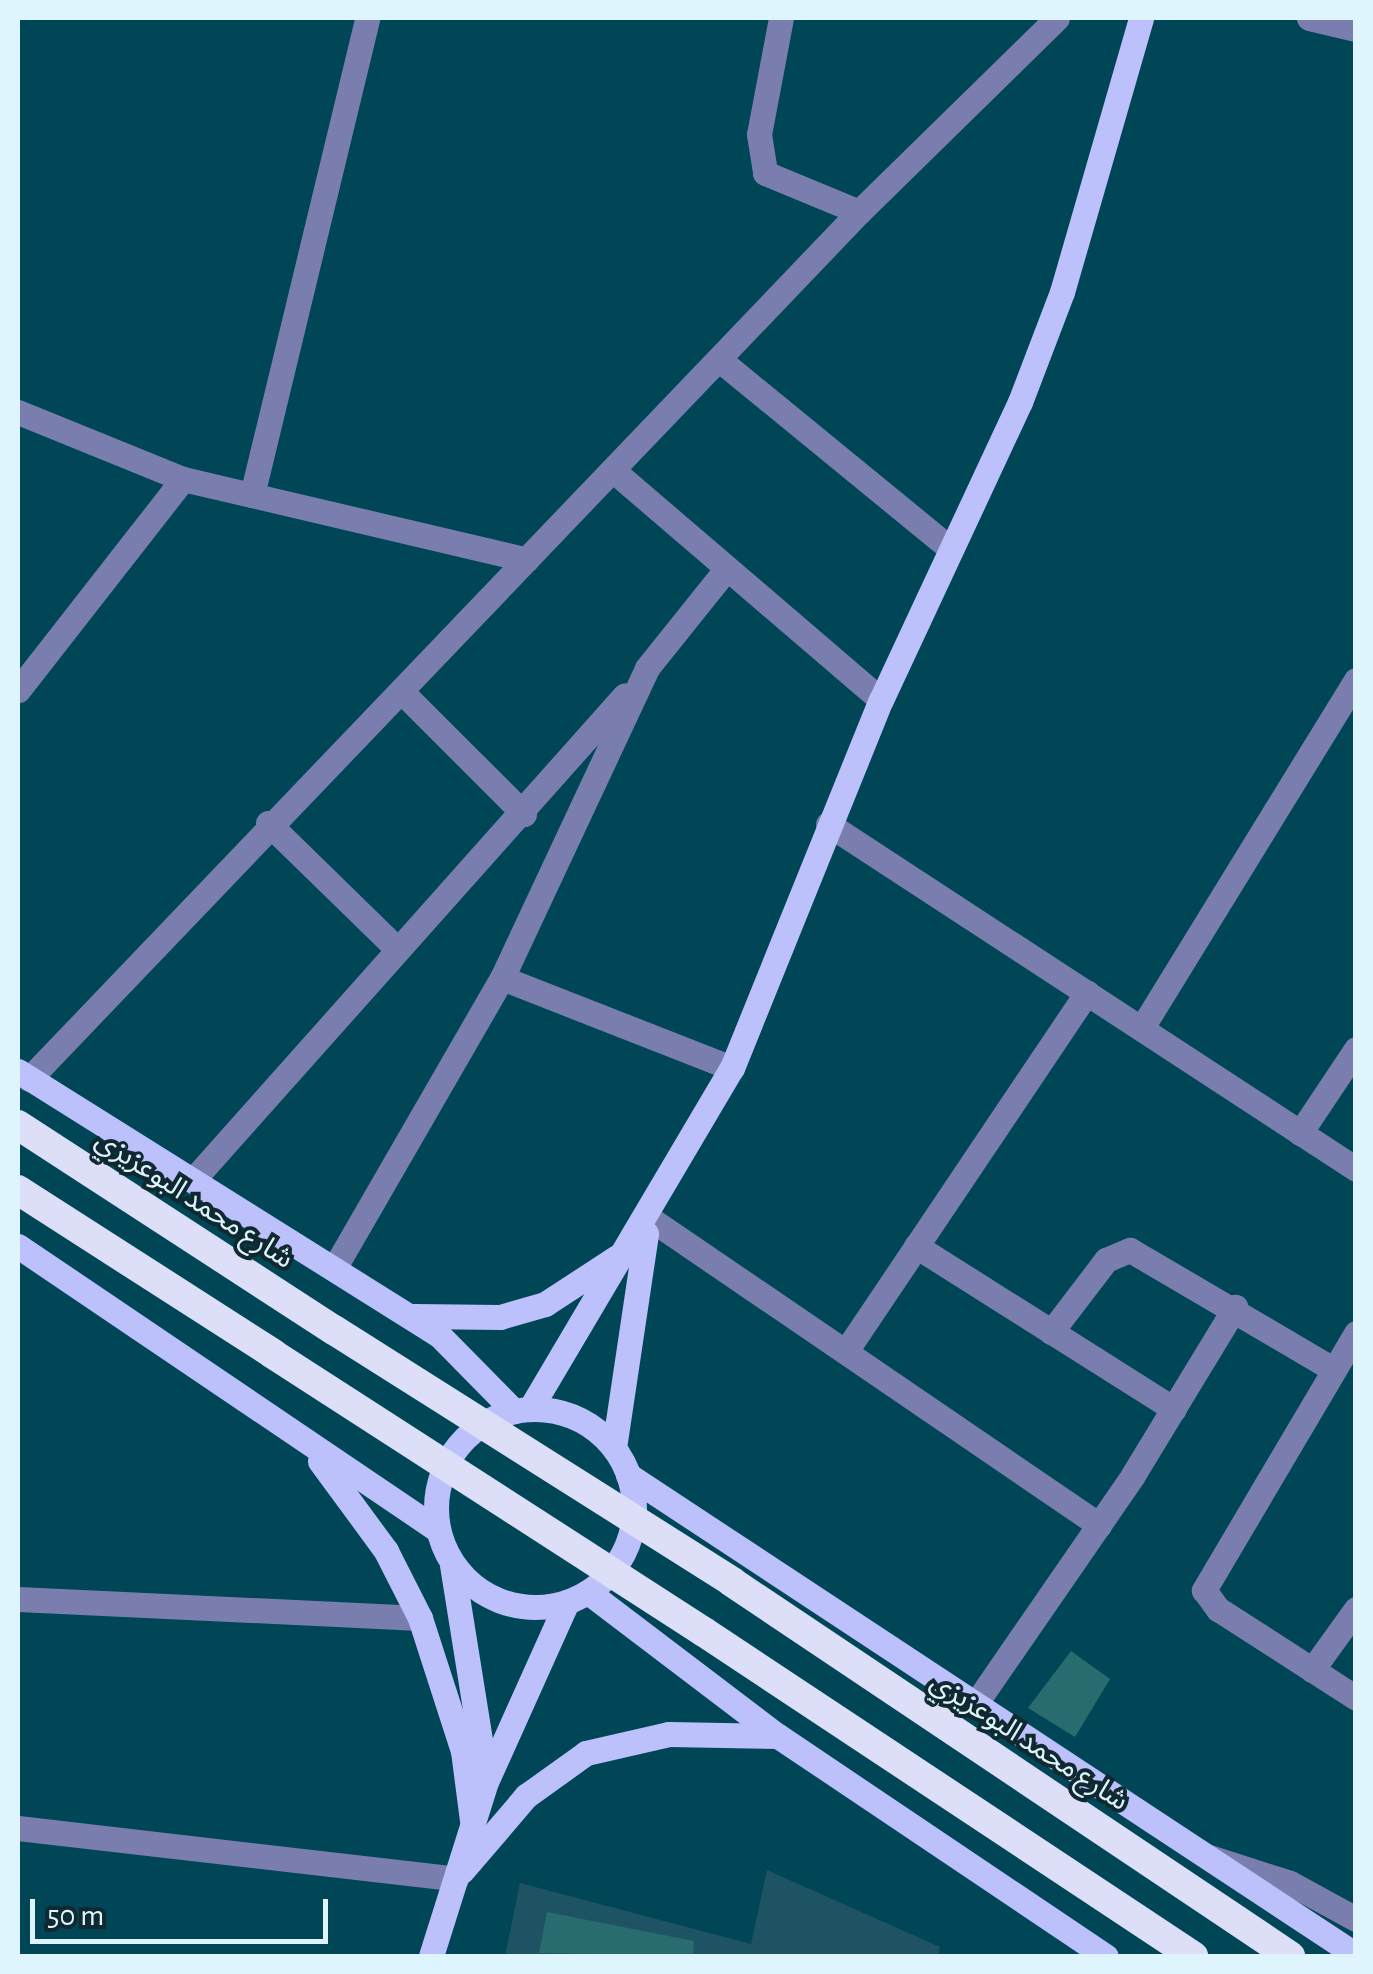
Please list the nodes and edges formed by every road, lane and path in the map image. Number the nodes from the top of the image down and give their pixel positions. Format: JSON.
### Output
{"nodes":[{"id":1,"x":367,"y":18,"type":"edge"},
{"id":2,"x":781,"y":18,"type":"edge"},
{"id":3,"x":1057,"y":18,"type":"edge"},
{"id":4,"x":1141,"y":18,"type":"edge"},
{"id":5,"x":1309,"y":18,"type":"edge"},
{"id":6,"x":1356,"y":29,"type":"edge"},
{"id":7,"x":859,"y":212,"type":"junction"},
{"id":8,"x":721,"y":361,"type":"junction"},
{"id":9,"x":18,"y":412,"type":"edge"},
{"id":10,"x":615,"y":472,"type":"junction"},
{"id":11,"x":184,"y":480,"type":"junction"},
{"id":12,"x":252,"y":495,"type":"junction"},
{"id":13,"x":948,"y":546,"type":"junction"},
{"id":14,"x":527,"y":560,"type":"junction"},
{"id":15,"x":724,"y":572,"type":"junction"},
{"id":16,"x":647,"y":668,"type":"junction"},
{"id":17,"x":1356,"y":680,"type":"edge"},
{"id":18,"x":18,"y":690,"type":"edge"},
{"id":19,"x":401,"y":691,"type":"junction"},
{"id":20,"x":881,"y":700,"type":"junction"},
{"id":21,"x":524,"y":814,"type":"junction"},
{"id":22,"x":268,"y":823,"type":"junction"},
{"id":23,"x":828,"y":824,"type":"junction"},
{"id":24,"x":396,"y":947,"type":"junction"},
{"id":25,"x":502,"y":978,"type":"junction"},
{"id":26,"x":1087,"y":992,"type":"junction"},
{"id":27,"x":1142,"y":1026,"type":"junction"},
{"id":28,"x":1356,"y":1049,"type":"edge"},
{"id":29,"x":732,"y":1068,"type":"junction"},
{"id":30,"x":23,"y":1075,"type":"edge"},
{"id":31,"x":18,"y":1125,"type":"edge"},
{"id":32,"x":1300,"y":1133,"type":"junction"},
{"id":33,"x":1356,"y":1168,"type":"edge"},
{"id":34,"x":193,"y":1180,"type":"junction"},
{"id":35,"x":18,"y":1190,"type":"edge"},
{"id":36,"x":648,"y":1218,"type":"junction"},
{"id":37,"x":18,"y":1246,"type":"edge"},
{"id":38,"x":916,"y":1246,"type":"junction"},
{"id":39,"x":335,"y":1267,"type":"junction"},
{"id":40,"x":1235,"y":1308,"type":"junction"},
{"id":41,"x":409,"y":1316,"type":"junction"},
{"id":42,"x":1051,"y":1332,"type":"junction"},
{"id":43,"x":1356,"y":1333,"type":"edge"},
{"id":44,"x":846,"y":1351,"type":"junction"},
{"id":45,"x":1333,"y":1368,"type":"junction"},
{"id":46,"x":522,"y":1410,"type":"junction"},
{"id":47,"x":1174,"y":1410,"type":"junction"},
{"id":48,"x":293,"y":1432,"type":"junction"},
{"id":49,"x":614,"y":1448,"type":"junction"},
{"id":50,"x":628,"y":1475,"type":"junction"},
{"id":51,"x":1100,"y":1525,"type":"junction"},
{"id":52,"x":438,"y":1530,"type":"junction"},
{"id":53,"x":452,"y":1564,"type":"junction"},
{"id":54,"x":578,"y":1597,"type":"junction"},
{"id":55,"x":18,"y":1599,"type":"edge"},
{"id":56,"x":1356,"y":1609,"type":"edge"},
{"id":57,"x":420,"y":1618,"type":"junction"},
{"id":58,"x":1312,"y":1670,"type":"junction"},
{"id":59,"x":1356,"y":1698,"type":"edge"},
{"id":60,"x":976,"y":1703,"type":"junction"},
{"id":61,"x":778,"y":1736,"type":"junction"},
{"id":62,"x":486,"y":1782,"type":"junction"},
{"id":63,"x":472,"y":1820,"type":"junction"},
{"id":64,"x":18,"y":1828,"type":"edge"},
{"id":65,"x":1205,"y":1856,"type":"junction"},
{"id":66,"x":456,"y":1879,"type":"junction"},
{"id":67,"x":1354,"y":1916,"type":"edge"},
{"id":68,"x":1356,"y":1955,"type":"edge"},
{"id":69,"x":431,"y":1956,"type":"edge"},
{"id":70,"x":1106,"y":1956,"type":"edge"},
{"id":71,"x":1193,"y":1956,"type":"edge"},
{"id":72,"x":1290,"y":1956,"type":"edge"}],
"edges":[{"from":1,"to":12,"type":"street"},
{"from":2,"to":7,"type":"street"},
{"from":3,"to":7,"type":"street"},
{"from":4,"to":13,"type":"main road"},
{"from":5,"to":6,"type":"street"},
{"from":7,"to":8,"type":"street"},
{"from":8,"to":10,"type":"street"},
{"from":8,"to":13,"type":"street"},
{"from":9,"to":11,"type":"street"},
{"from":10,"to":14,"type":"street"},
{"from":10,"to":15,"type":"street"},
{"from":11,"to":12,"type":"street"},
{"from":11,"to":18,"type":"street"},
{"from":12,"to":14,"type":"street"},
{"from":13,"to":20,"type":"main road"},
{"from":14,"to":19,"type":"street"},
{"from":15,"to":16,"type":"street"},
{"from":15,"to":20,"type":"street"},
{"from":16,"to":21,"type":"street"},
{"from":16,"to":25,"type":"street"},
{"from":17,"to":27,"type":"street"},
{"from":19,"to":21,"type":"street"},
{"from":19,"to":22,"type":"street"},
{"from":20,"to":23,"type":"main road"},
{"from":21,"to":24,"type":"street"},
{"from":22,"to":24,"type":"street"},
{"from":22,"to":30,"type":"street"},
{"from":23,"to":26,"type":"street"},
{"from":23,"to":29,"type":"main road"},
{"from":24,"to":34,"type":"street"},
{"from":25,"to":29,"type":"street"},
{"from":25,"to":39,"type":"street"},
{"from":26,"to":27,"type":"street"},
{"from":26,"to":38,"type":"street"},
{"from":27,"to":32,"type":"street"},
{"from":28,"to":32,"type":"street"},
{"from":29,"to":36,"type":"main road"},
{"from":30,"to":34,"type":"main road"},
{"from":31,"to":72,"type":"highway","name":"شارع محمد البوعزيزي","bridge":true},
{"from":32,"to":33,"type":"street"},
{"from":34,"to":39,"type":"main road"},
{"from":35,"to":71,"type":"highway","bridge":true},
{"from":36,"to":41,"type":"main road"},
{"from":36,"to":44,"type":"street"},
{"from":36,"to":46,"type":"main road"},
{"from":36,"to":49,"type":"main road"},
{"from":37,"to":48,"type":"main road"},
{"from":38,"to":42,"type":"street"},
{"from":38,"to":44,"type":"street"},
{"from":39,"to":41,"type":"main road"},
{"from":40,"to":42,"type":"street"},
{"from":40,"to":45,"type":"street"},
{"from":40,"to":47,"type":"street"},
{"from":41,"to":46,"type":"main road"},
{"from":42,"to":47,"type":"street"},
{"from":43,"to":45,"type":"street"},
{"from":44,"to":51,"type":"street"},
{"from":45,"to":58,"type":"street"},
{"from":46,"to":49,"type":"main road"},
{"from":46,"to":52,"type":"main road"},
{"from":47,"to":51,"type":"street"},
{"from":48,"to":52,"type":"main road"},
{"from":48,"to":57,"type":"main road"},
{"from":49,"to":50,"type":"main road"},
{"from":50,"to":54,"type":"main road"},
{"from":50,"to":60,"type":"main road"},
{"from":51,"to":60,"type":"street"},
{"from":52,"to":53,"type":"main road"},
{"from":53,"to":54,"type":"main road"},
{"from":53,"to":62,"type":"main road"},
{"from":54,"to":61,"type":"main road"},
{"from":54,"to":62,"type":"main road"},
{"from":55,"to":57,"type":"street"},
{"from":56,"to":58,"type":"street"},
{"from":57,"to":63,"type":"main road"},
{"from":58,"to":59,"type":"street"},
{"from":60,"to":65,"type":"main road"},
{"from":61,"to":66,"type":"main road"},
{"from":61,"to":70,"type":"main road"},
{"from":62,"to":63,"type":"main road"},
{"from":63,"to":66,"type":"main road"},
{"from":64,"to":66,"type":"street"},
{"from":65,"to":67,"type":"street"},
{"from":65,"to":68,"type":"main road"},
{"from":66,"to":69,"type":"main road"}]}
